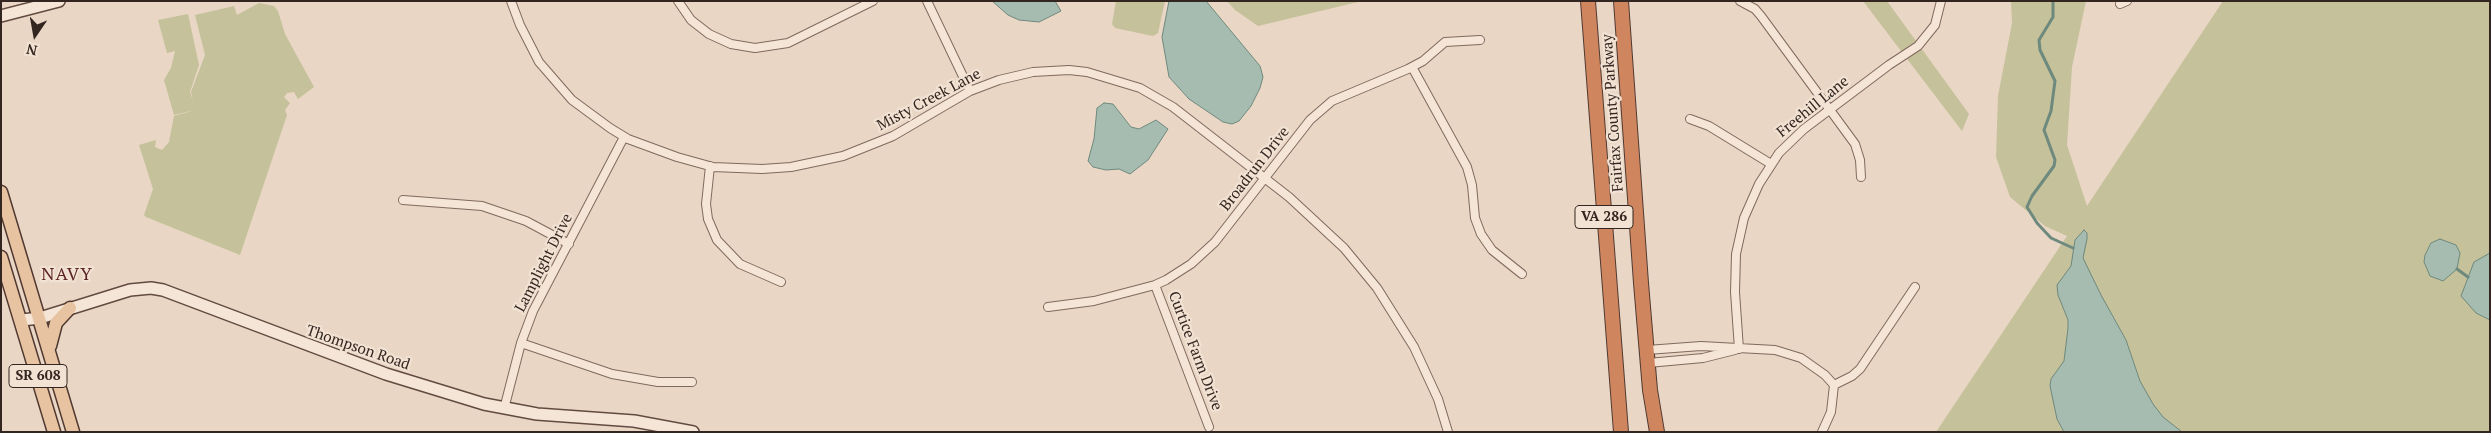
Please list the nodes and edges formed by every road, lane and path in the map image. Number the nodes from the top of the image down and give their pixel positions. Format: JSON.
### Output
{"nodes":[{"id":1,"x":59,"y":1,"type":"edge"},
{"id":2,"x":511,"y":1,"type":"edge"},
{"id":3,"x":678,"y":1,"type":"edge"},
{"id":4,"x":872,"y":1,"type":"edge"},
{"id":5,"x":927,"y":1,"type":"edge"},
{"id":6,"x":1588,"y":1,"type":"edge"},
{"id":7,"x":1621,"y":1,"type":"edge"},
{"id":8,"x":1740,"y":1,"type":"edge"},
{"id":9,"x":1941,"y":1,"type":"edge"},
{"id":10,"x":1,"y":16,"type":"edge"},
{"id":11,"x":1480,"y":40,"type":"dead end"},
{"id":12,"x":1412,"y":67,"type":"junction"},
{"id":13,"x":970,"y":91,"type":"junction"},
{"id":14,"x":1829,"y":109,"type":"junction"},
{"id":15,"x":1690,"y":119,"type":"dead end"},
{"id":16,"x":624,"y":137,"type":"junction"},
{"id":17,"x":1771,"y":164,"type":"junction"},
{"id":18,"x":710,"y":166,"type":"junction"},
{"id":19,"x":1862,"y":177,"type":"dead end"},
{"id":20,"x":1265,"y":178,"type":"junction"},
{"id":21,"x":1,"y":192,"type":"edge"},
{"id":22,"x":403,"y":200,"type":"dead end"},
{"id":23,"x":569,"y":244,"type":"junction"},
{"id":24,"x":1,"y":257,"type":"edge"},
{"id":25,"x":1522,"y":274,"type":"dead end"},
{"id":26,"x":781,"y":282,"type":"dead end"},
{"id":27,"x":1155,"y":285,"type":"junction"},
{"id":28,"x":1915,"y":287,"type":"dead end"},
{"id":29,"x":1048,"y":307,"type":"dead end"},
{"id":30,"x":70,"y":308,"type":"junction"},
{"id":31,"x":40,"y":318,"type":"junction"},
{"id":32,"x":22,"y":320,"type":"junction"},
{"id":33,"x":521,"y":343,"type":"junction"},
{"id":34,"x":49,"y":349,"type":"junction"},
{"id":35,"x":1739,"y":349,"type":"junction"},
{"id":36,"x":1648,"y":357,"type":"junction"},
{"id":37,"x":692,"y":382,"type":"dead end"},
{"id":38,"x":1834,"y":385,"type":"junction"},
{"id":39,"x":504,"y":409,"type":"junction"},
{"id":40,"x":1209,"y":427,"type":"dead end"},
{"id":41,"x":54,"y":432,"type":"edge"},
{"id":42,"x":73,"y":432,"type":"edge"},
{"id":43,"x":693,"y":432,"type":"edge"},
{"id":44,"x":1448,"y":432,"type":"edge"},
{"id":45,"x":1621,"y":432,"type":"edge"},
{"id":46,"x":1657,"y":432,"type":"edge"},
{"id":47,"x":1822,"y":432,"type":"edge"}],
"edges":[{"from":1,"to":10,"type":"street"},
{"from":2,"to":16,"type":"street","name":"Misty Creek Lane"},
{"from":3,"to":4,"type":"street"},
{"from":5,"to":13,"type":"street"},
{"from":6,"to":45,"type":"highway","name":"Fairfax County Parkway","number":"VA 286"},
{"from":7,"to":36,"type":"highway","name":"Fairfax County Parkway","number":"VA 286"},
{"from":8,"to":14,"type":"street"},
{"from":9,"to":14,"type":"street","name":"Freehill Lane"},
{"from":11,"to":12,"type":"street","name":"Broadrun Drive"},
{"from":12,"to":20,"type":"street","name":"Broadrun Drive"},
{"from":12,"to":25,"type":"street"},
{"from":13,"to":18,"type":"street","name":"Misty Creek Lane"},
{"from":13,"to":20,"type":"street","name":"Misty Creek Lane"},
{"from":14,"to":17,"type":"street","name":"Freehill Lane"},
{"from":14,"to":19,"type":"street"},
{"from":15,"to":17,"type":"street"},
{"from":16,"to":18,"type":"street","name":"Misty Creek Lane"},
{"from":16,"to":23,"type":"street","name":"Lamplight Drive"},
{"from":17,"to":35,"type":"street","name":"Freehill Lane"},
{"from":18,"to":26,"type":"street"},
{"from":20,"to":27,"type":"street","name":"Broadrun Drive"},
{"from":20,"to":44,"type":"street","name":"Misty Creek Lane"},
{"from":21,"to":31,"type":"main road","number":"SR 608"},
{"from":22,"to":23,"type":"street"},
{"from":23,"to":33,"type":"street","name":"Lamplight Drive"},
{"from":24,"to":32,"type":"main road","number":"SR 608"},
{"from":27,"to":29,"type":"street","name":"Broadrun Drive"},
{"from":27,"to":40,"type":"street","name":"Curtice Farm Drive"},
{"from":28,"to":38,"type":"street"},
{"from":30,"to":31,"type":"street","name":"Thompson Road"},
{"from":30,"to":34,"type":"main road"},
{"from":30,"to":39,"type":"street","name":"Thompson Road"},
{"from":31,"to":32,"type":"street","name":"Thompson Road"},
{"from":31,"to":34,"type":"main road","number":"SR 608"},
{"from":32,"to":41,"type":"main road","number":"SR 608"},
{"from":33,"to":37,"type":"street"},
{"from":33,"to":39,"type":"street","name":"Lamplight Drive"},
{"from":34,"to":42,"type":"main road","number":"SR 608"},
{"from":35,"to":36,"type":"street"},
{"from":35,"to":36,"type":"street"},
{"from":35,"to":38,"type":"street"},
{"from":36,"to":46,"type":"highway","name":"Fairfax County Parkway","number":"VA 286"},
{"from":38,"to":47,"type":"street"},
{"from":39,"to":43,"type":"street","name":"Thompson Road"}]}
